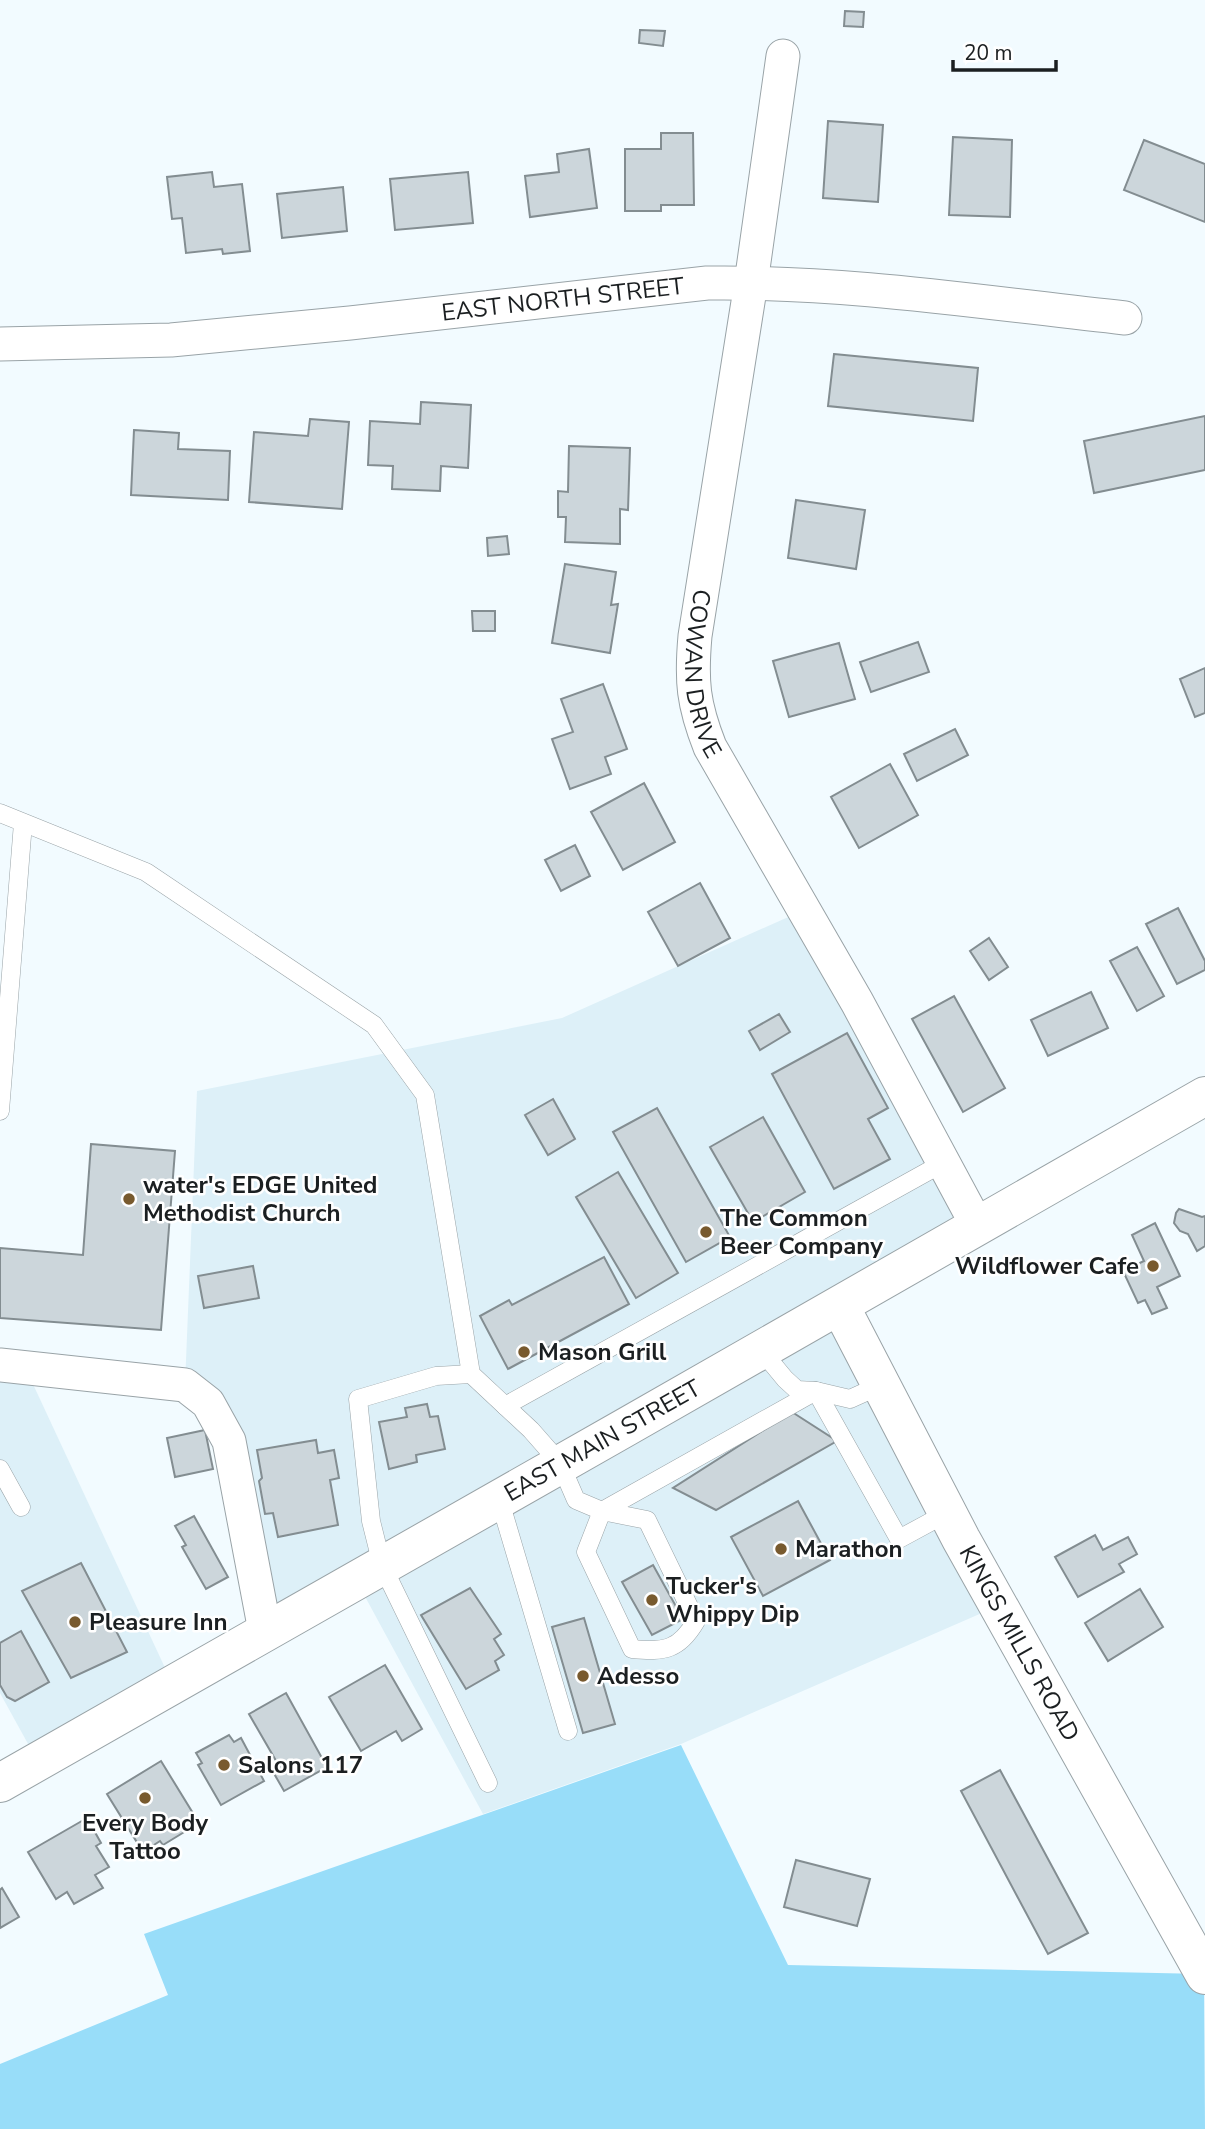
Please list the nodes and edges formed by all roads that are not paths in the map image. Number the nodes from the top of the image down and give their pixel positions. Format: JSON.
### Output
{"nodes":[{"id":1,"x":783,"y":56,"type":"dead end"},
{"id":2,"x":751,"y":282,"type":"junction"},
{"id":3,"x":1125,"y":318,"type":"dead end"},
{"id":4,"x":0,"y":344,"type":"edge"},
{"id":5,"x":0,"y":813,"type":"edge"},
{"id":6,"x":23,"y":823,"type":"junction"},
{"id":7,"x":1205,"y":1096,"type":"edge"},
{"id":8,"x":0,"y":1111,"type":"edge"},
{"id":9,"x":943,"y":1163,"type":"junction"},
{"id":10,"x":978,"y":1227,"type":"junction"},
{"id":11,"x":840,"y":1306,"type":"junction"},
{"id":12,"x":761,"y":1350,"type":"junction"},
{"id":13,"x":0,"y":1366,"type":"edge"},
{"id":14,"x":471,"y":1374,"type":"junction"},
{"id":15,"x":881,"y":1385,"type":"junction"},
{"id":16,"x":816,"y":1391,"type":"junction"},
{"id":17,"x":505,"y":1406,"type":"junction"},
{"id":18,"x":560,"y":1463,"type":"junction"},
{"id":19,"x":0,"y":1469,"type":"edge"},
{"id":20,"x":499,"y":1498,"type":"junction"},
{"id":21,"x":21,"y":1507,"type":"dead end"},
{"id":22,"x":602,"y":1511,"type":"junction"},
{"id":23,"x":947,"y":1513,"type":"junction"},
{"id":24,"x":382,"y":1565,"type":"junction"},
{"id":25,"x":265,"y":1631,"type":"junction"},
{"id":26,"x":568,"y":1731,"type":"dead end"},
{"id":27,"x":0,"y":1783,"type":"edge"},
{"id":28,"x":488,"y":1783,"type":"dead end"},
{"id":29,"x":1205,"y":1975,"type":"edge"}],
"edges":[{"from":1,"to":2,"type":"street","name":"COWAN DRIVE"},
{"from":2,"to":3,"type":"street","name":"EAST NORTH STREET"},
{"from":2,"to":4,"type":"street","name":"EAST NORTH STREET"},
{"from":2,"to":9,"type":"street","name":"COWAN DRIVE"},
{"from":5,"to":6,"type":"lane"},
{"from":6,"to":8,"type":"lane"},
{"from":6,"to":14,"type":"lane"},
{"from":7,"to":10,"type":"main road","name":"EAST MAIN STREET"},
{"from":9,"to":10,"type":"street","name":"COWAN DRIVE"},
{"from":9,"to":17,"type":"lane"},
{"from":10,"to":11,"type":"main road","name":"EAST MAIN STREET"},
{"from":11,"to":12,"type":"main road","name":"EAST MAIN STREET"},
{"from":11,"to":15,"type":"main road","name":"KINGS MILLS ROAD"},
{"from":12,"to":16,"type":"lane"},
{"from":12,"to":18,"type":"main road","name":"EAST MAIN STREET"},
{"from":13,"to":25,"type":"street"},
{"from":14,"to":17,"type":"lane"},
{"from":14,"to":24,"type":"lane"},
{"from":15,"to":16,"type":"lane"},
{"from":15,"to":23,"type":"main road","name":"KINGS MILLS ROAD"},
{"from":16,"to":22,"type":"lane"},
{"from":16,"to":23,"type":"lane"},
{"from":17,"to":18,"type":"lane"},
{"from":18,"to":20,"type":"main road","name":"EAST MAIN STREET"},
{"from":18,"to":22,"type":"lane"},
{"from":19,"to":21,"type":"lane"},
{"from":20,"to":24,"type":"main road","name":"EAST MAIN STREET"},
{"from":20,"to":26,"type":"lane"},
{"from":22,"to":22,"type":"lane"},
{"from":23,"to":29,"type":"main road","name":"KINGS MILLS ROAD"},
{"from":24,"to":25,"type":"main road","name":"EAST MAIN STREET"},
{"from":24,"to":28,"type":"lane"},
{"from":25,"to":27,"type":"main road","name":"EAST MAIN STREET"}]}
